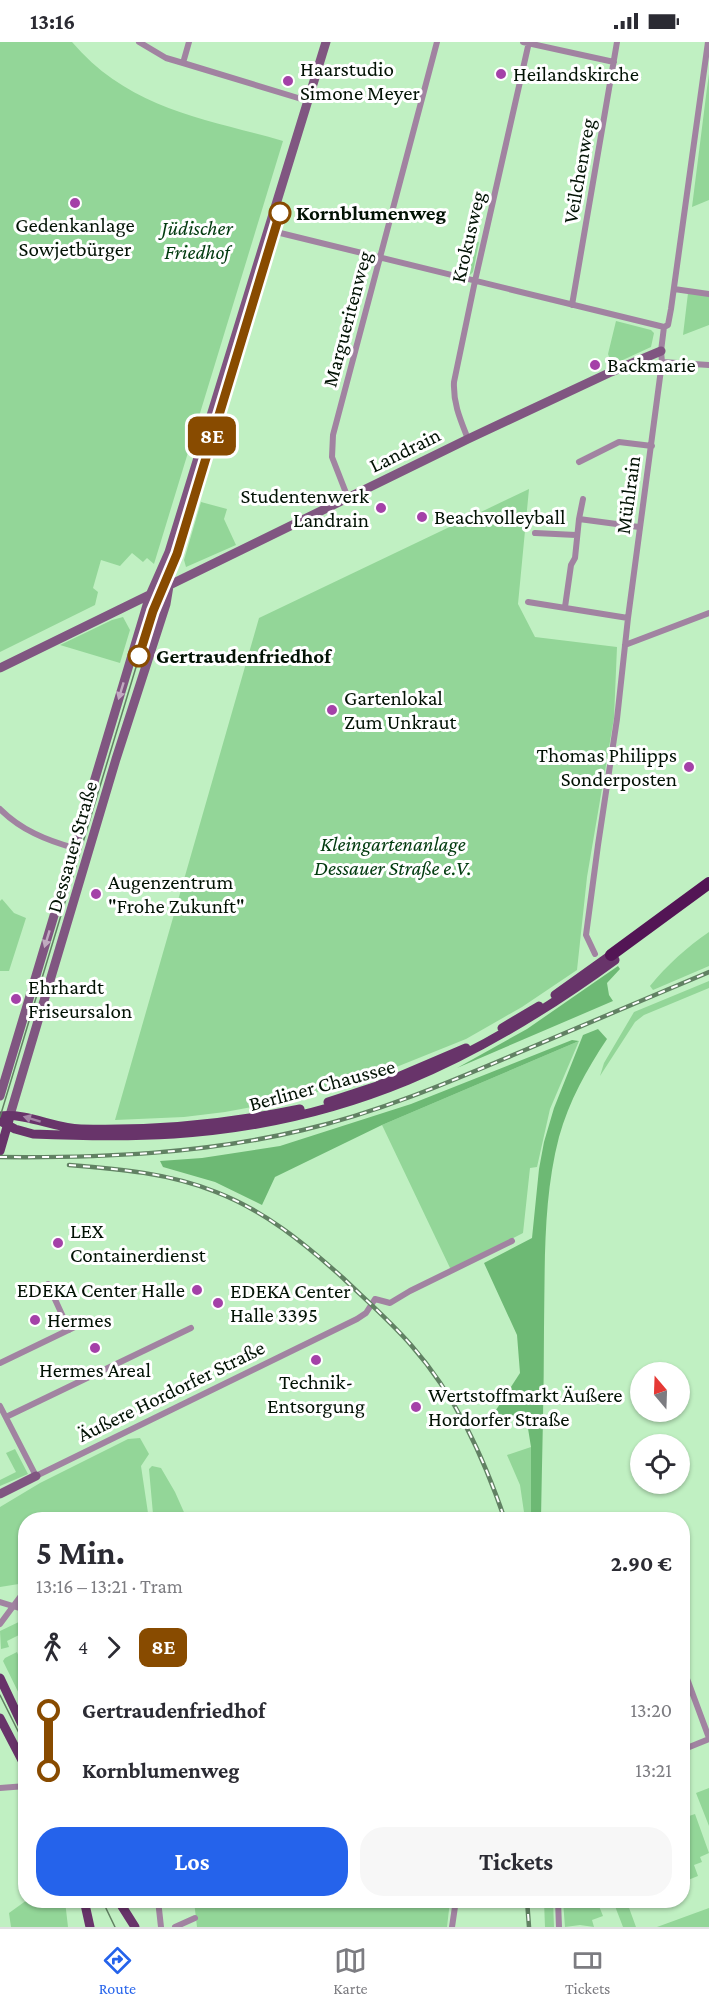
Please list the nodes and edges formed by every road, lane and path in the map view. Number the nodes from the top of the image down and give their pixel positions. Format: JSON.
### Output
{"nodes":[{"id":1,"x":139,"y":42,"type":"edge"},
{"id":2,"x":189,"y":42,"type":"edge"},
{"id":3,"x":326,"y":42,"type":"edge"},
{"id":4,"x":437,"y":42,"type":"edge"},
{"id":5,"x":527,"y":42,"type":"edge"},
{"id":6,"x":617,"y":42,"type":"edge"},
{"id":7,"x":708,"y":42,"type":"edge"},
{"id":8,"x":614,"y":62,"type":"junction"},
{"id":9,"x":183,"y":63,"type":"junction"},
{"id":10,"x":308,"y":101,"type":"junction"},
{"id":11,"x":268,"y":230,"type":"junction"},
{"id":12,"x":380,"y":258,"type":"junction"},
{"id":13,"x":474,"y":281,"type":"junction"},
{"id":14,"x":674,"y":289,"type":"junction"},
{"id":15,"x":709,"y":294,"type":"edge"},
{"id":16,"x":572,"y":305,"type":"junction"},
{"id":17,"x":664,"y":327,"type":"junction"},
{"id":18,"x":661,"y":351,"type":"junction"},
{"id":19,"x":662,"y":362,"type":"junction"},
{"id":20,"x":709,"y":365,"type":"edge"},
{"id":21,"x":468,"y":439,"type":"junction"},
{"id":22,"x":652,"y":446,"type":"junction"},
{"id":23,"x":579,"y":462,"type":"dead end"},
{"id":24,"x":348,"y":498,"type":"junction"},
{"id":25,"x":583,"y":499,"type":"dead end"},
{"id":26,"x":579,"y":519,"type":"junction"},
{"id":27,"x":639,"y":527,"type":"junction"},
{"id":28,"x":535,"y":533,"type":"dead end"},
{"id":29,"x":576,"y":535,"type":"junction"},
{"id":30,"x":169,"y":552,"type":"junction"},
{"id":31,"x":169,"y":586,"type":"junction"},
{"id":32,"x":150,"y":595,"type":"junction"},
{"id":33,"x":528,"y":602,"type":"dead end"},
{"id":34,"x":565,"y":607,"type":"junction"},
{"id":35,"x":163,"y":613,"type":"junction"},
{"id":36,"x":709,"y":613,"type":"edge"},
{"id":37,"x":627,"y":618,"type":"junction"},
{"id":38,"x":625,"y":645,"type":"junction"},
{"id":39,"x":0,"y":668,"type":"edge"},
{"id":40,"x":0,"y":809,"type":"edge"},
{"id":41,"x":74,"y":848,"type":"junction"},
{"id":42,"x":709,"y":883,"type":"edge"},
{"id":43,"x":709,"y":891,"type":"edge"},
{"id":44,"x":595,"y":954,"type":"dead end"},
{"id":45,"x":613,"y":958,"type":"junction"},
{"id":46,"x":0,"y":1096,"type":"edge"},
{"id":47,"x":5,"y":1115,"type":"edge"},
{"id":48,"x":3,"y":1123,"type":"edge"},
{"id":49,"x":22,"y":1132,"type":"junction"},
{"id":50,"x":1,"y":1145,"type":"edge"},
{"id":51,"x":512,"y":1241,"type":"dead end"},
{"id":52,"x":48,"y":1284,"type":"dead end"},
{"id":53,"x":83,"y":1323,"type":"dead end"},
{"id":54,"x":191,"y":1328,"type":"dead end"},
{"id":55,"x":69,"y":1330,"type":"junction"},
{"id":56,"x":0,"y":1363,"type":"edge"},
{"id":57,"x":0,"y":1406,"type":"edge"},
{"id":58,"x":6,"y":1418,"type":"junction"},
{"id":59,"x":36,"y":1476,"type":"junction"},
{"id":60,"x":0,"y":1494,"type":"edge"},
{"id":61,"x":18,"y":1599,"type":"edge"},
{"id":62,"x":0,"y":1602,"type":"edge"},
{"id":63,"x":13,"y":1606,"type":"junction"},
{"id":64,"x":18,"y":1608,"type":"edge"},
{"id":65,"x":0,"y":1624,"type":"edge"},
{"id":66,"x":0,"y":1678,"type":"edge"},
{"id":67,"x":690,"y":1687,"type":"edge"},
{"id":68,"x":18,"y":1716,"type":"edge"},
{"id":69,"x":0,"y":1718,"type":"edge"},
{"id":70,"x":709,"y":1739,"type":"edge"},
{"id":71,"x":690,"y":1747,"type":"edge"},
{"id":72,"x":18,"y":1753,"type":"edge"},
{"id":73,"x":18,"y":1787,"type":"edge"},
{"id":74,"x":0,"y":1788,"type":"edge"},
{"id":75,"x":86,"y":1908,"type":"edge"},
{"id":76,"x":123,"y":1908,"type":"edge"},
{"id":77,"x":159,"y":1908,"type":"edge"},
{"id":78,"x":455,"y":1908,"type":"edge"},
{"id":79,"x":558,"y":1908,"type":"edge"},
{"id":80,"x":195,"y":1918,"type":"dead end"},
{"id":81,"x":90,"y":1927,"type":"edge"},
{"id":82,"x":135,"y":1927,"type":"edge"},
{"id":83,"x":161,"y":1927,"type":"edge"},
{"id":84,"x":175,"y":1927,"type":"edge"},
{"id":85,"x":452,"y":1927,"type":"edge"},
{"id":86,"x":559,"y":1927,"type":"edge"}],
"edges":[{"from":1,"to":9,"type":"street"},
{"from":2,"to":9,"type":"street"},
{"from":3,"to":10,"type":"main road","name":"Dessauer Straße"},
{"from":4,"to":12,"type":"street","name":"Margueritenweg"},
{"from":5,"to":8,"type":"street"},
{"from":5,"to":13,"type":"street","name":"Krokusweg"},
{"from":6,"to":8,"type":"street","name":"Veilchenweg"},
{"from":7,"to":14,"type":"street","name":"Mühlrain"},
{"from":8,"to":16,"type":"street","name":"Veilchenweg"},
{"from":9,"to":10,"type":"street"},
{"from":10,"to":11,"type":"main road","name":"Dessauer Straße"},
{"from":11,"to":12,"type":"street"},
{"from":11,"to":30,"type":"main road","name":"Dessauer Straße"},
{"from":12,"to":13,"type":"street"},
{"from":12,"to":24,"type":"street","name":"Margueritenweg"},
{"from":13,"to":16,"type":"street"},
{"from":13,"to":21,"type":"street","name":"Krokusweg"},
{"from":14,"to":15,"type":"street"},
{"from":14,"to":17,"type":"street","name":"Mühlrain"},
{"from":16,"to":17,"type":"street"},
{"from":17,"to":18,"type":"street","name":"Mühlrain"},
{"from":18,"to":19,"type":"street","name":"Mühlrain"},
{"from":18,"to":21,"type":"main road","name":"Landrain"},
{"from":19,"to":20,"type":"street"},
{"from":19,"to":22,"type":"street","name":"Mühlrain"},
{"from":21,"to":24,"type":"main road","name":"Landrain"},
{"from":22,"to":23,"type":"street"},
{"from":22,"to":27,"type":"street","name":"Mühlrain"},
{"from":24,"to":31,"type":"main road","name":"Landrain"},
{"from":25,"to":26,"type":"street"},
{"from":26,"to":27,"type":"street"},
{"from":26,"to":29,"type":"street"},
{"from":27,"to":37,"type":"street","name":"Mühlrain"},
{"from":28,"to":29,"type":"street"},
{"from":29,"to":34,"type":"street"},
{"from":30,"to":31,"type":"main road","name":"Dessauer Straße"},
{"from":30,"to":32,"type":"main road","name":"Dessauer Straße"},
{"from":31,"to":32,"type":"main road","name":"Landrain"},
{"from":31,"to":35,"type":"main road","name":"Dessauer Straße"},
{"from":32,"to":35,"type":"main road"},
{"from":32,"to":39,"type":"main road"},
{"from":32,"to":41,"type":"main road","name":"Dessauer Straße","one_way":true},
{"from":33,"to":34,"type":"street"},
{"from":34,"to":37,"type":"street"},
{"from":35,"to":47,"type":"main road","name":"Dessauer Straße"},
{"from":36,"to":38,"type":"street"},
{"from":37,"to":38,"type":"street","name":"Mühlrain"},
{"from":38,"to":44,"type":"street","name":"Mühlrain"},
{"from":40,"to":41,"type":"street"},
{"from":41,"to":46,"type":"main road","name":"Dessauer Straße","one_way":true},
{"from":42,"to":45,"type":"highway","name":"Berliner Chaussee"},
{"from":43,"to":45,"type":"highway","name":"Berliner Chaussee"},
{"from":45,"to":47,"type":"main road","name":"Berliner Chaussee","one_way":true},
{"from":45,"to":49,"type":"main road","name":"Berliner Chaussee"},
{"from":47,"to":48,"type":"main road","name":"Dessauer Straße"},
{"from":48,"to":49,"type":"main road","name":"Berliner Chaussee"},
{"from":48,"to":50,"type":"main road","name":"Dessauer Straße"},
{"from":49,"to":50,"type":"main road"},
{"from":51,"to":59,"type":"street","name":"Äußere Hordorfer Straße"},
{"from":52,"to":55,"type":"street"},
{"from":53,"to":55,"type":"street"},
{"from":54,"to":58,"type":"street"},
{"from":55,"to":56,"type":"street"},
{"from":57,"to":58,"type":"street"},
{"from":58,"to":59,"type":"street"},
{"from":59,"to":60,"type":"main road","name":"Äußere Hordorfer Straße"},
{"from":61,"to":63,"type":"street"},
{"from":62,"to":63,"type":"street"},
{"from":63,"to":64,"type":"street"},
{"from":63,"to":65,"type":"street"},
{"from":66,"to":68,"type":"main road"},
{"from":67,"to":70,"type":"street"},
{"from":69,"to":72,"type":"main road"},
{"from":70,"to":71,"type":"street"},
{"from":73,"to":74,"type":"street"},
{"from":75,"to":81,"type":"main road"},
{"from":76,"to":82,"type":"main road"},
{"from":77,"to":83,"type":"street"},
{"from":78,"to":85,"type":"street"},
{"from":79,"to":86,"type":"street"},
{"from":80,"to":84,"type":"street"}]}
